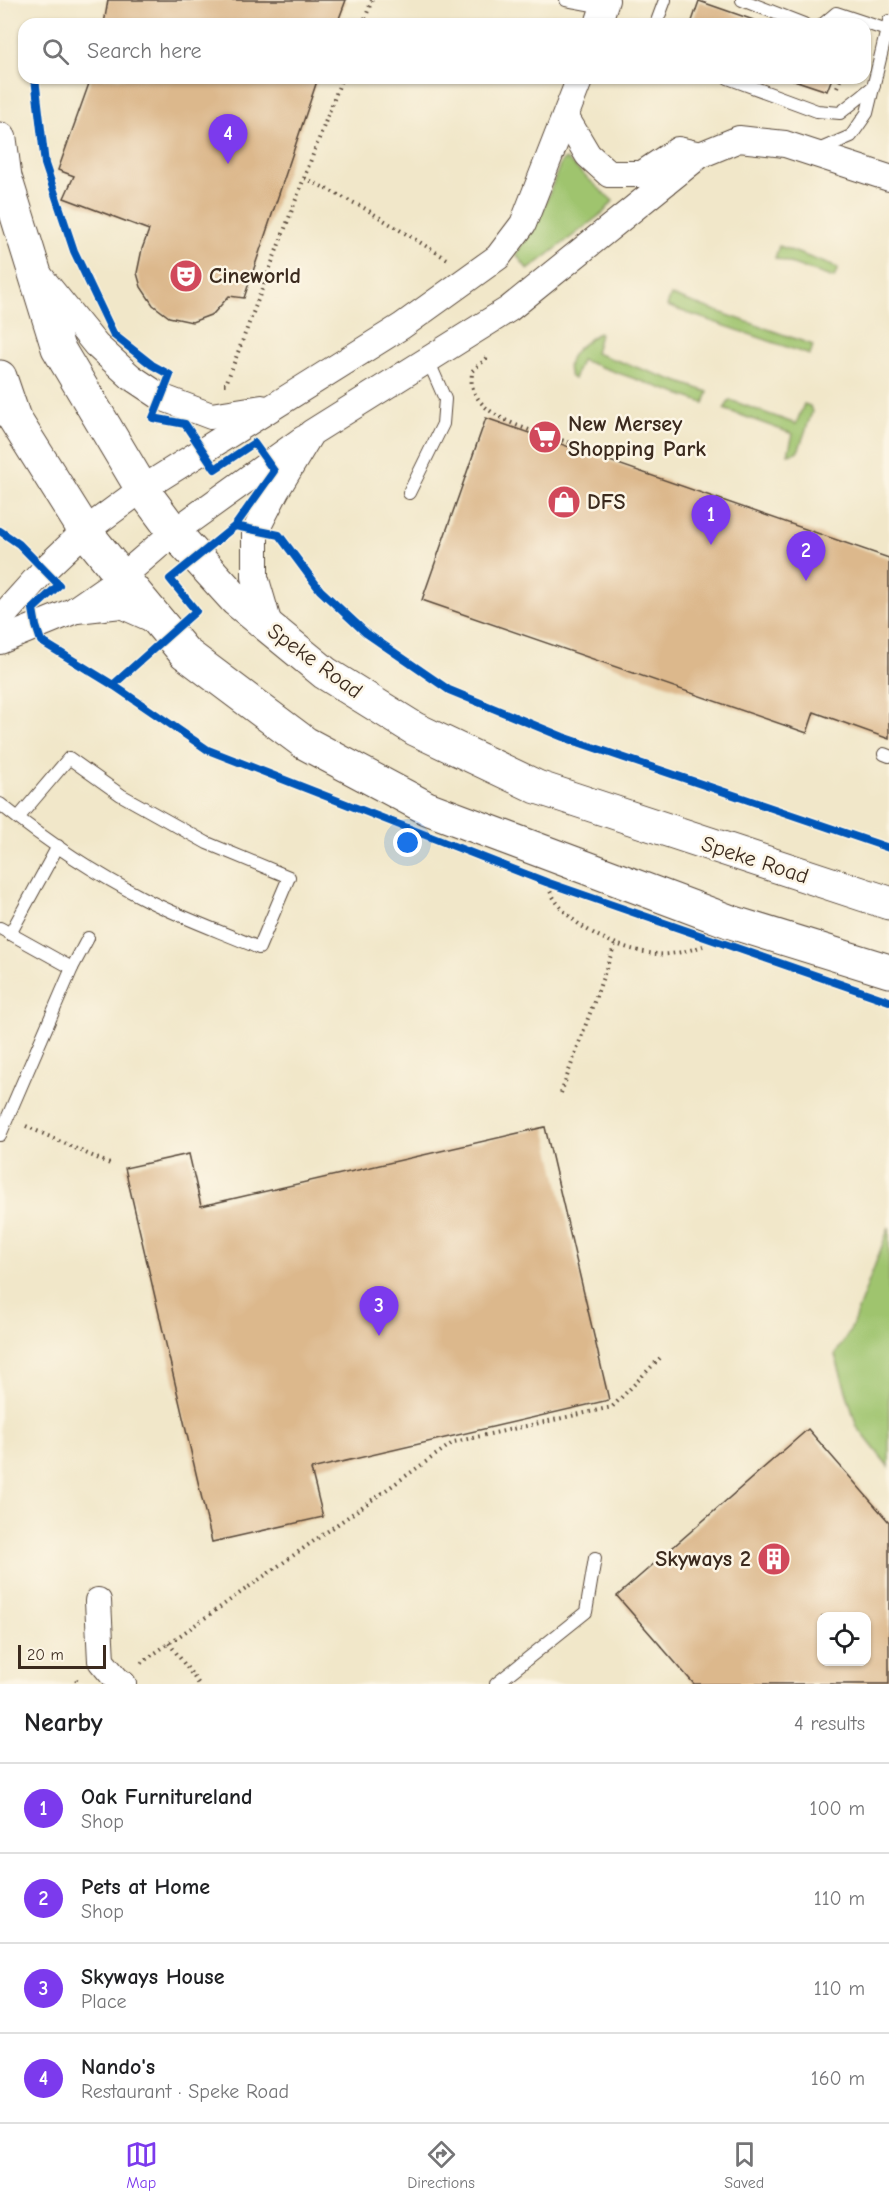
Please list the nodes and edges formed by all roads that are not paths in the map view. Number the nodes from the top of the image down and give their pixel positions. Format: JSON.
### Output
{"nodes":[{"id":1,"x":566,"y":0,"type":"edge"},
{"id":2,"x":665,"y":0,"type":"edge"},
{"id":3,"x":741,"y":0,"type":"edge"},
{"id":4,"x":603,"y":10,"type":"edge"},
{"id":5,"x":658,"y":18,"type":"edge"},
{"id":6,"x":788,"y":18,"type":"edge"},
{"id":7,"x":830,"y":18,"type":"edge"},
{"id":8,"x":856,"y":18,"type":"edge"},
{"id":9,"x":871,"y":22,"type":"edge"},
{"id":10,"x":888,"y":26,"type":"edge"},
{"id":11,"x":578,"y":84,"type":"edge"},
{"id":12,"x":744,"y":84,"type":"edge"},
{"id":13,"x":874,"y":86,"type":"junction"},
{"id":14,"x":840,"y":113,"type":"junction"},
{"id":15,"x":867,"y":113,"type":"junction"},
{"id":16,"x":566,"y":118,"type":"junction"},
{"id":17,"x":0,"y":139,"type":"edge"},
{"id":18,"x":812,"y":152,"type":"junction"},
{"id":19,"x":700,"y":155,"type":"junction"},
{"id":20,"x":889,"y":178,"type":"edge"},
{"id":21,"x":33,"y":268,"type":"junction"},
{"id":22,"x":428,"y":360,"type":"junction"},
{"id":23,"x":0,"y":377,"type":"edge"},
{"id":24,"x":274,"y":406,"type":"junction"},
{"id":25,"x":311,"y":434,"type":"junction"},
{"id":26,"x":142,"y":489,"type":"junction"},
{"id":27,"x":409,"y":493,"type":"dead end"},
{"id":28,"x":85,"y":531,"type":"junction"},
{"id":29,"x":174,"y":532,"type":"junction"},
{"id":30,"x":122,"y":577,"type":"junction"},
{"id":31,"x":73,"y":611,"type":"junction"},
{"id":32,"x":0,"y":620,"type":"edge"},
{"id":33,"x":160,"y":622,"type":"junction"},
{"id":34,"x":270,"y":628,"type":"junction"},
{"id":35,"x":0,"y":641,"type":"edge"},
{"id":36,"x":0,"y":804,"type":"edge"},
{"id":37,"x":18,"y":818,"type":"junction"},
{"id":38,"x":58,"y":846,"type":"junction"},
{"id":39,"x":889,"y":903,"type":"edge"},
{"id":40,"x":5,"y":931,"type":"edge"},
{"id":41,"x":88,"y":938,"type":"dead end"},
{"id":42,"x":72,"y":969,"type":"junction"},
{"id":43,"x":889,"y":971,"type":"edge"},
{"id":44,"x":0,"y":1135,"type":"edge"},
{"id":45,"x":595,"y":1558,"type":"dead end"},
{"id":46,"x":98,"y":1601,"type":"dead end"},
{"id":47,"x":120,"y":1682,"type":"edge"},
{"id":48,"x":496,"y":1684,"type":"edge"}],
"edges":[{"from":1,"to":4,"type":"lane"},
{"from":2,"to":5,"type":"lane"},
{"from":3,"to":6,"type":"lane"},
{"from":7,"to":8,"type":"lane"},
{"from":9,"to":10,"type":"lane"},
{"from":10,"to":13,"type":"lane"},
{"from":11,"to":16,"type":"street"},
{"from":12,"to":14,"type":"lane"},
{"from":13,"to":14,"type":"lane"},
{"from":13,"to":15,"type":"lane"},
{"from":14,"to":15,"type":"lane"},
{"from":15,"to":18,"type":"lane"},
{"from":16,"to":19,"type":"street"},
{"from":16,"to":24,"type":"street"},
{"from":17,"to":21,"type":"highway","name":"Speke Road"},
{"from":18,"to":19,"type":"street"},
{"from":18,"to":20,"type":"street"},
{"from":19,"to":22,"type":"street"},
{"from":21,"to":24,"type":"street"},
{"from":21,"to":26,"type":"highway","name":"Speke Road"},
{"from":22,"to":25,"type":"street"},
{"from":22,"to":27,"type":"lane"},
{"from":23,"to":28,"type":"highway"},
{"from":24,"to":26,"type":"street"},
{"from":25,"to":29,"type":"street"},
{"from":25,"to":34,"type":"street"},
{"from":26,"to":28,"type":"street"},
{"from":26,"to":29,"type":"highway","name":"Speke Road"},
{"from":28,"to":30,"type":"highway"},
{"from":28,"to":32,"type":"street"},
{"from":29,"to":30,"type":"street"},
{"from":29,"to":34,"type":"highway","name":"Speke Road"},
{"from":30,"to":31,"type":"street"},
{"from":30,"to":33,"type":"highway"},
{"from":31,"to":33,"type":"street"},
{"from":31,"to":35,"type":"street"},
{"from":33,"to":43,"type":"highway"},
{"from":34,"to":39,"type":"highway","name":"Speke Road"},
{"from":36,"to":37,"type":"lane"},
{"from":37,"to":38,"type":"lane"},
{"from":37,"to":38,"type":"lane"},
{"from":38,"to":40,"type":"lane"},
{"from":40,"to":42,"type":"lane"},
{"from":41,"to":42,"type":"lane"},
{"from":42,"to":44,"type":"lane"},
{"from":45,"to":48,"type":"lane"},
{"from":46,"to":47,"type":"street"}]}
